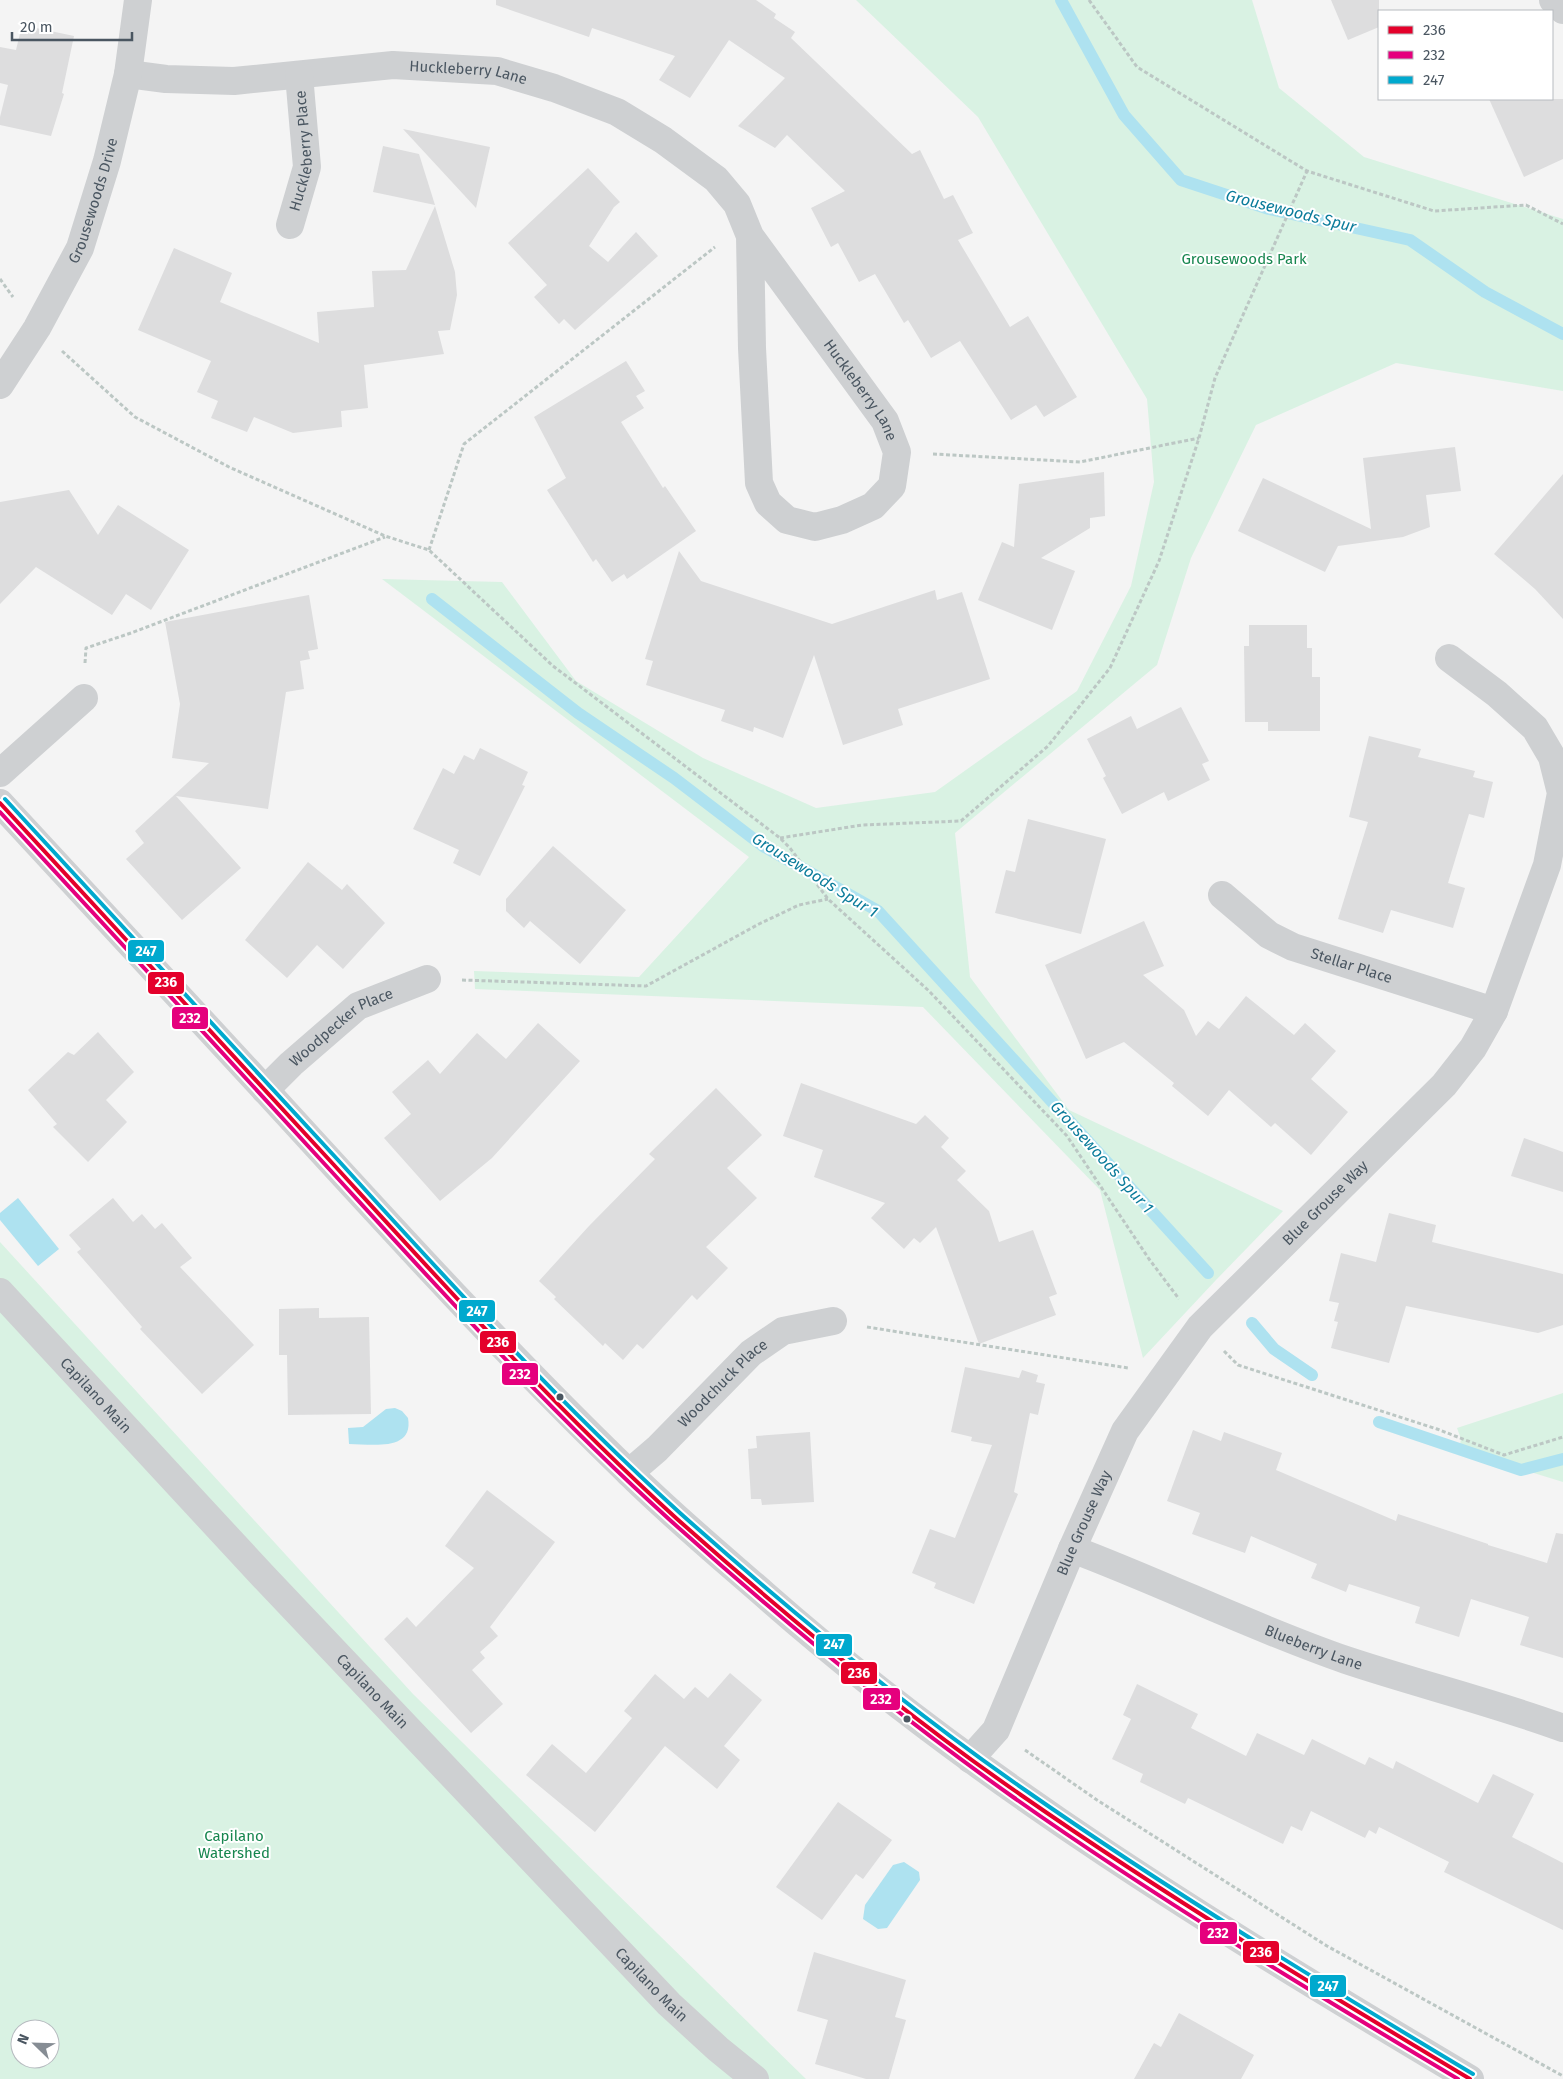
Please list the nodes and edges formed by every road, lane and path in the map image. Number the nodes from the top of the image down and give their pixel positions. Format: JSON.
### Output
{"nodes":[{"id":1,"x":138,"y":0,"type":"edge"},
{"id":2,"x":1089,"y":0,"type":"edge"},
{"id":3,"x":1553,"y":0,"type":"edge"},
{"id":4,"x":1563,"y":10,"type":"edge"},
{"id":5,"x":128,"y":74,"type":"junction"},
{"id":6,"x":299,"y":75,"type":"junction"},
{"id":7,"x":1307,"y":171,"type":"junction"},
{"id":8,"x":1563,"y":224,"type":"edge"},
{"id":9,"x":290,"y":225,"type":"dead end"},
{"id":10,"x":747,"y":230,"type":"junction"},
{"id":11,"x":0,"y":279,"type":"edge"},
{"id":12,"x":37,"y":328,"type":"junction"},
{"id":13,"x":0,"y":385,"type":"edge"},
{"id":14,"x":1199,"y":438,"type":"junction"},
{"id":15,"x":897,"y":452,"type":"junction"},
{"id":16,"x":385,"y":536,"type":"junction"},
{"id":17,"x":428,"y":550,"type":"junction"},
{"id":18,"x":1449,"y":658,"type":"dead end"},
{"id":19,"x":84,"y":698,"type":"joint"},
{"id":20,"x":0,"y":773,"type":"edge"},
{"id":21,"x":0,"y":803,"type":"edge"},
{"id":22,"x":780,"y":838,"type":"junction"},
{"id":23,"x":1222,"y":895,"type":"dead end"},
{"id":24,"x":828,"y":899,"type":"junction"},
{"id":25,"x":427,"y":979,"type":"joint"},
{"id":26,"x":1494,"y":1011,"type":"junction"},
{"id":27,"x":265,"y":1090,"type":"junction"},
{"id":28,"x":3,"y":1300,"type":"edge"},
{"id":29,"x":833,"y":1321,"type":"joint"},
{"id":30,"x":1200,"y":1327,"type":"junction"},
{"id":31,"x":1168,"y":1374,"type":"junction"},
{"id":32,"x":1563,"y":1437,"type":"edge"},
{"id":33,"x":629,"y":1473,"type":"junction"},
{"id":34,"x":1072,"y":1549,"type":"junction"},
{"id":35,"x":1563,"y":1728,"type":"edge"},
{"id":36,"x":996,"y":1730,"type":"junction"},
{"id":37,"x":970,"y":1759,"type":"junction"},
{"id":38,"x":1563,"y":2076,"type":"edge"},
{"id":39,"x":755,"y":2079,"type":"edge"},
{"id":40,"x":1470,"y":2079,"type":"edge"}],
"edges":[{"from":1,"to":5,"type":"street","name":"Grousewoods Drive"},
{"from":2,"to":7,"type":"path"},
{"from":3,"to":4,"type":"street"},
{"from":5,"to":6,"type":"street","name":"Huckleberry Lane"},
{"from":5,"to":12,"type":"street","name":"Grousewoods Drive"},
{"from":6,"to":9,"type":"street","name":"Huckleberry Place"},
{"from":6,"to":10,"type":"street","name":"Huckleberry Lane"},
{"from":7,"to":8,"type":"path"},
{"from":7,"to":14,"type":"path"},
{"from":10,"to":15,"type":"street","name":"Huckleberry Lane"},
{"from":10,"to":15,"type":"street","name":"Huckleberry Lane"},
{"from":10,"to":17,"type":"path"},
{"from":11,"to":12,"type":"path"},
{"from":12,"to":13,"type":"street","name":"Grousewoods Drive"},
{"from":12,"to":16,"type":"path"},
{"from":14,"to":15,"type":"path"},
{"from":14,"to":22,"type":"path"},
{"from":16,"to":17,"type":"path"},
{"from":16,"to":19,"type":"path"},
{"from":17,"to":22,"type":"path"},
{"from":18,"to":26,"type":"street","name":"Blue Grouse Way"},
{"from":19,"to":20,"type":"street"},
{"from":21,"to":27,"type":"street"},
{"from":22,"to":24,"type":"path"},
{"from":23,"to":26,"type":"street","name":"Stellar Place"},
{"from":24,"to":25,"type":"path"},
{"from":24,"to":30,"type":"path"},
{"from":25,"to":27,"type":"street","name":"Woodpecker Place"},
{"from":26,"to":30,"type":"street","name":"Blue Grouse Way"},
{"from":27,"to":33,"type":"street"},
{"from":28,"to":39,"type":"street","name":"Capilano Main"},
{"from":29,"to":31,"type":"path"},
{"from":29,"to":33,"type":"street","name":"Woodchuck Place"},
{"from":30,"to":31,"type":"street","name":"Blue Grouse Way"},
{"from":30,"to":32,"type":"path"},
{"from":31,"to":34,"type":"street","name":"Blue Grouse Way"},
{"from":33,"to":37,"type":"street"},
{"from":34,"to":35,"type":"street","name":"Blueberry Lane"},
{"from":34,"to":36,"type":"street","name":"Blue Grouse Way"},
{"from":36,"to":37,"type":"street","name":"Blue Grouse Way"},
{"from":36,"to":38,"type":"path"},
{"from":37,"to":40,"type":"street"}]}
